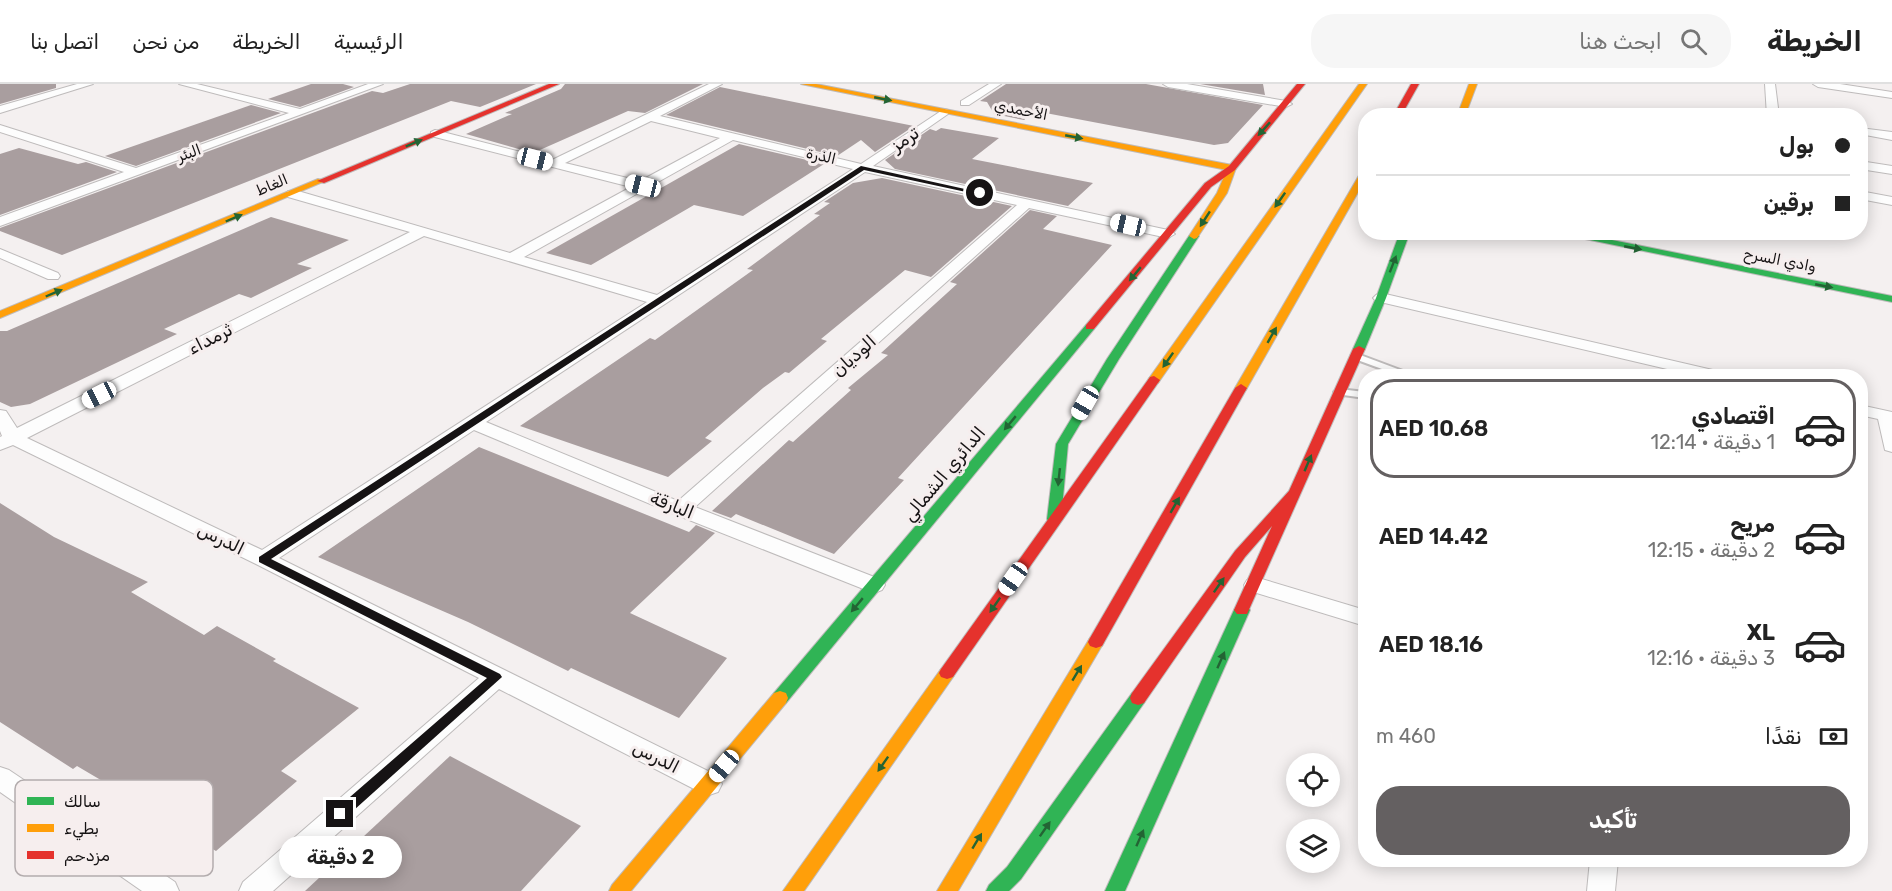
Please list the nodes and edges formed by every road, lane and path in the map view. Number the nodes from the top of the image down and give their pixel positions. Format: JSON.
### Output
{"nodes":[{"id":1,"x":88,"y":84,"type":"edge"},
{"id":2,"x":184,"y":84,"type":"edge"},
{"id":3,"x":225,"y":84,"type":"edge"},
{"id":4,"x":378,"y":84,"type":"edge"},
{"id":5,"x":527,"y":84,"type":"edge"},
{"id":6,"x":555,"y":84,"type":"edge"},
{"id":7,"x":717,"y":84,"type":"edge"},
{"id":8,"x":805,"y":84,"type":"edge"},
{"id":9,"x":865,"y":84,"type":"edge"},
{"id":10,"x":996,"y":84,"type":"edge"},
{"id":11,"x":1172,"y":84,"type":"edge"},
{"id":12,"x":1301,"y":84,"type":"edge"},
{"id":13,"x":1363,"y":84,"type":"edge"},
{"id":14,"x":1415,"y":84,"type":"edge"},
{"id":15,"x":1473,"y":84,"type":"edge"},
{"id":16,"x":1770,"y":84,"type":"edge"},
{"id":17,"x":1818,"y":84,"type":"edge"},
{"id":18,"x":207,"y":90,"type":"junction"},
{"id":19,"x":1892,"y":95,"type":"edge"},
{"id":20,"x":965,"y":103,"type":"junction"},
{"id":21,"x":1286,"y":104,"type":"junction"},
{"id":22,"x":1402,"y":108,"type":"edge"},
{"id":23,"x":1464,"y":108,"type":"edge"},
{"id":24,"x":1772,"y":108,"type":"edge"},
{"id":25,"x":0,"y":110,"type":"edge"},
{"id":26,"x":299,"y":112,"type":"junction"},
{"id":27,"x":945,"y":112,"type":"junction"},
{"id":28,"x":649,"y":117,"type":"junction"},
{"id":29,"x":0,"y":128,"type":"edge"},
{"id":30,"x":1868,"y":132,"type":"edge"},
{"id":31,"x":435,"y":134,"type":"junction"},
{"id":32,"x":732,"y":136,"type":"junction"},
{"id":33,"x":1892,"y":136,"type":"edge"},
{"id":34,"x":1206,"y":148,"type":"dead end"},
{"id":35,"x":555,"y":164,"type":"junction"},
{"id":36,"x":1868,"y":166,"type":"edge"},
{"id":37,"x":863,"y":168,"type":"junction"},
{"id":38,"x":1232,"y":168,"type":"junction"},
{"id":39,"x":1892,"y":170,"type":"edge"},
{"id":40,"x":135,"y":172,"type":"junction"},
{"id":41,"x":1358,"y":184,"type":"edge"},
{"id":42,"x":643,"y":186,"type":"junction"},
{"id":43,"x":293,"y":194,"type":"junction"},
{"id":44,"x":1868,"y":196,"type":"edge"},
{"id":45,"x":1892,"y":201,"type":"edge"},
{"id":46,"x":1027,"y":203,"type":"junction"},
{"id":47,"x":219,"y":208,"type":"dead end"},
{"id":48,"x":0,"y":222,"type":"edge"},
{"id":49,"x":420,"y":233,"type":"junction"},
{"id":50,"x":1168,"y":234,"type":"junction"},
{"id":51,"x":1402,"y":240,"type":"edge"},
{"id":52,"x":1595,"y":240,"type":"edge"},
{"id":53,"x":0,"y":253,"type":"edge"},
{"id":54,"x":511,"y":258,"type":"junction"},
{"id":55,"x":59,"y":273,"type":"junction"},
{"id":56,"x":88,"y":279,"type":"junction"},
{"id":57,"x":32,"y":284,"type":"dead end"},
{"id":58,"x":1381,"y":298,"type":"junction"},
{"id":59,"x":1892,"y":299,"type":"edge"},
{"id":60,"x":657,"y":300,"type":"junction"},
{"id":61,"x":0,"y":315,"type":"edge"},
{"id":62,"x":1355,"y":356,"type":"junction"},
{"id":63,"x":1645,"y":368,"type":"edge"},
{"id":64,"x":1389,"y":369,"type":"edge"},
{"id":65,"x":1339,"y":393,"type":"junction"},
{"id":66,"x":1358,"y":394,"type":"edge"},
{"id":67,"x":1868,"y":412,"type":"edge"},
{"id":68,"x":0,"y":415,"type":"edge"},
{"id":69,"x":1889,"y":416,"type":"edge"},
{"id":70,"x":471,"y":422,"type":"junction"},
{"id":71,"x":7,"y":441,"type":"edge"},
{"id":72,"x":1892,"y":446,"type":"edge"},
{"id":73,"x":1296,"y":491,"type":"junction"},
{"id":74,"x":681,"y":509,"type":"junction"},
{"id":75,"x":1054,"y":520,"type":"junction"},
{"id":76,"x":263,"y":559,"type":"junction"},
{"id":77,"x":874,"y":585,"type":"junction"},
{"id":78,"x":1255,"y":585,"type":"junction"},
{"id":79,"x":1358,"y":616,"type":"edge"},
{"id":80,"x":496,"y":677,"type":"junction"},
{"id":81,"x":0,"y":778,"type":"edge"},
{"id":82,"x":709,"y":784,"type":"junction"},
{"id":83,"x":15,"y":788,"type":"edge"},
{"id":84,"x":1603,"y":867,"type":"edge"},
{"id":85,"x":143,"y":876,"type":"edge"},
{"id":86,"x":165,"y":891,"type":"edge"},
{"id":87,"x":253,"y":891,"type":"edge"},
{"id":88,"x":619,"y":891,"type":"edge"},
{"id":89,"x":793,"y":891,"type":"edge"},
{"id":90,"x":947,"y":891,"type":"edge"},
{"id":91,"x":996,"y":891,"type":"edge"},
{"id":92,"x":1115,"y":891,"type":"edge"},
{"id":93,"x":1601,"y":891,"type":"edge"}],
"edges":[{"from":1,"to":25,"type":"street"},
{"from":2,"to":18,"type":"street"},
{"from":3,"to":18,"type":"street"},
{"from":4,"to":26,"type":"street","name":"البئر"},
{"from":5,"to":47,"type":"main road","name":"الغاط"},
{"from":6,"to":31,"type":"main road","name":"الغاط"},
{"from":7,"to":28,"type":"street"},
{"from":8,"to":27,"type":"main road","name":"الأحمدي","one_way":true},
{"from":9,"to":20,"type":"main road","name":"الأحمدي"},
{"from":10,"to":20,"type":"street"},
{"from":11,"to":21,"type":"street"},
{"from":12,"to":21,"type":"main road","name":"الدائري الشمالي"},
{"from":13,"to":75,"type":"main road","one_way":true},
{"from":14,"to":22,"type":"main road"},
{"from":15,"to":23,"type":"main road"},
{"from":16,"to":24,"type":"street"},
{"from":17,"to":19,"type":"street"},
{"from":18,"to":26,"type":"street"},
{"from":20,"to":34,"type":"main road","name":"الأحمدي"},
{"from":21,"to":38,"type":"main road","name":"الدائري الشمالي","one_way":true},
{"from":26,"to":40,"type":"street","name":"البئر"},
{"from":27,"to":37,"type":"street","name":"ترمز"},
{"from":27,"to":38,"type":"main road","name":"الأحمدي","one_way":true},
{"from":28,"to":32,"type":"street","name":"الذرة"},
{"from":28,"to":35,"type":"street"},
{"from":29,"to":40,"type":"street"},
{"from":30,"to":33,"type":"street"},
{"from":31,"to":35,"type":"street"},
{"from":43,"to":31,"type":"main road","name":"الغاط","one_way":true},
{"from":32,"to":37,"type":"street","name":"الذرة"},
{"from":32,"to":42,"type":"street"},
{"from":35,"to":42,"type":"street"},
{"from":36,"to":39,"type":"street"},
{"from":37,"to":46,"type":"street","name":"الذرة"},
{"from":37,"to":60,"type":"street","name":"ترمز"},
{"from":38,"to":50,"type":"main road","name":"الدائري الشمالي"},
{"from":38,"to":75,"type":"main road","one_way":true},
{"from":40,"to":48,"type":"street","name":"البئر"},
{"from":90,"to":41,"type":"main road","one_way":true},
{"from":42,"to":54,"type":"street"},
{"from":43,"to":49,"type":"street"},
{"from":56,"to":43,"type":"main road","name":"الغاط","one_way":true},
{"from":44,"to":45,"type":"street"},
{"from":46,"to":50,"type":"street","name":"الذرة"},
{"from":46,"to":74,"type":"street","name":"الوديان"},
{"from":49,"to":54,"type":"street"},
{"from":49,"to":71,"type":"street","name":"ثرمداء"},
{"from":50,"to":77,"type":"main road","name":"الدائري الشمالي","one_way":true},
{"from":58,"to":51,"type":"main road","one_way":true},
{"from":52,"to":59,"type":"main road","name":"وادي السرح","one_way":true},
{"from":53,"to":55,"type":"street"},
{"from":54,"to":60,"type":"street"},
{"from":55,"to":56,"type":"main road"},
{"from":55,"to":57,"type":"main road"},
{"from":61,"to":56,"type":"main road","name":"الغاط","one_way":true},
{"from":58,"to":62,"type":"main road"},
{"from":58,"to":63,"type":"street"},
{"from":60,"to":70,"type":"street","name":"ترمز"},
{"from":62,"to":64,"type":"lane"},
{"from":62,"to":65,"type":"main road"},
{"from":65,"to":66,"type":"lane"},
{"from":73,"to":65,"type":"main road","one_way":true},
{"from":67,"to":69,"type":"street"},
{"from":68,"to":71,"type":"street"},
{"from":69,"to":72,"type":"street"},
{"from":70,"to":74,"type":"street","name":"البارقة"},
{"from":70,"to":76,"type":"street","name":"ترمز"},
{"from":71,"to":76,"type":"street","name":"الدرس"},
{"from":73,"to":78,"type":"main road"},
{"from":91,"to":73,"type":"main road","one_way":true},
{"from":74,"to":77,"type":"street","name":"البارقة"},
{"from":75,"to":89,"type":"main road","one_way":true},
{"from":76,"to":80,"type":"street","name":"الدرس"},
{"from":77,"to":82,"type":"main road","name":"الدائري الشمالي","one_way":true},
{"from":78,"to":79,"type":"street"},
{"from":92,"to":78,"type":"main road","one_way":true},
{"from":80,"to":82,"type":"street","name":"الدرس"},
{"from":80,"to":87,"type":"street"},
{"from":81,"to":83,"type":"street"},
{"from":82,"to":88,"type":"main road","name":"الدائري الشمالي"},
{"from":84,"to":93,"type":"street"},
{"from":85,"to":86,"type":"street"}]}
